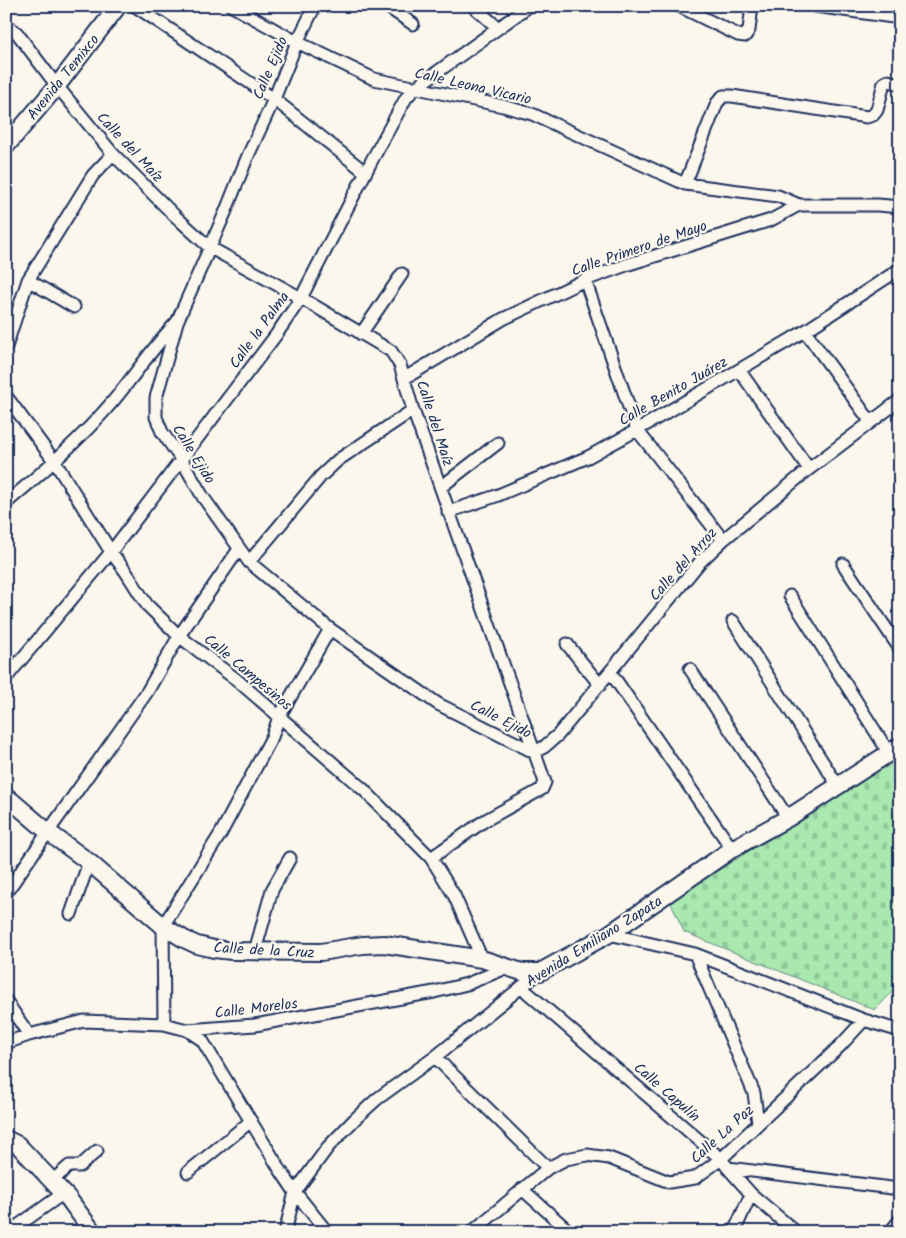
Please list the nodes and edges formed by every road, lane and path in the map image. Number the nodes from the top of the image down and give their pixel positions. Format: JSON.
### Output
{"nodes":[{"id":1,"x":118,"y":6,"type":"edge"},
{"id":2,"x":135,"y":6,"type":"edge"},
{"id":3,"x":232,"y":6,"type":"edge"},
{"id":4,"x":315,"y":6,"type":"edge"},
{"id":5,"x":386,"y":6,"type":"edge"},
{"id":6,"x":473,"y":6,"type":"edge"},
{"id":7,"x":529,"y":6,"type":"edge"},
{"id":8,"x":679,"y":6,"type":"edge"},
{"id":9,"x":752,"y":6,"type":"edge"},
{"id":10,"x":815,"y":6,"type":"edge"},
{"id":11,"x":247,"y":10,"type":"edge"},
{"id":12,"x":900,"y":18,"type":"edge"},
{"id":13,"x":413,"y":24,"type":"dead end"},
{"id":14,"x":6,"y":25,"type":"edge"},
{"id":15,"x":498,"y":28,"type":"junction"},
{"id":16,"x":297,"y":42,"type":"junction"},
{"id":17,"x":900,"y":84,"type":"edge"},
{"id":18,"x":57,"y":86,"type":"junction"},
{"id":19,"x":415,"y":88,"type":"junction"},
{"id":20,"x":274,"y":99,"type":"junction"},
{"id":21,"x":6,"y":146,"type":"edge"},
{"id":22,"x":113,"y":154,"type":"junction"},
{"id":23,"x":365,"y":172,"type":"junction"},
{"id":24,"x":685,"y":184,"type":"junction"},
{"id":25,"x":799,"y":204,"type":"junction"},
{"id":26,"x":900,"y":207,"type":"edge"},
{"id":27,"x":209,"y":247,"type":"junction"},
{"id":28,"x":900,"y":269,"type":"edge"},
{"id":29,"x":402,"y":274,"type":"dead end"},
{"id":30,"x":28,"y":280,"type":"junction"},
{"id":31,"x":585,"y":280,"type":"junction"},
{"id":32,"x":301,"y":298,"type":"junction"},
{"id":33,"x":74,"y":307,"type":"dead end"},
{"id":34,"x":177,"y":322,"type":"junction"},
{"id":35,"x":804,"y":331,"type":"junction"},
{"id":36,"x":360,"y":334,"type":"junction"},
{"id":37,"x":6,"y":347,"type":"edge"},
{"id":38,"x":739,"y":370,"type":"junction"},
{"id":39,"x":405,"y":378,"type":"junction"},
{"id":40,"x":6,"y":396,"type":"edge"},
{"id":41,"x":900,"y":400,"type":"edge"},
{"id":42,"x":413,"y":410,"type":"junction"},
{"id":43,"x":870,"y":421,"type":"junction"},
{"id":44,"x":637,"y":430,"type":"junction"},
{"id":45,"x":498,"y":443,"type":"dead end"},
{"id":46,"x":181,"y":459,"type":"junction"},
{"id":47,"x":55,"y":462,"type":"junction"},
{"id":48,"x":809,"y":469,"type":"junction"},
{"id":49,"x":441,"y":487,"type":"junction"},
{"id":50,"x":6,"y":502,"type":"edge"},
{"id":51,"x":448,"y":512,"type":"junction"},
{"id":52,"x":723,"y":540,"type":"junction"},
{"id":53,"x":239,"y":549,"type":"junction"},
{"id":54,"x":111,"y":552,"type":"junction"},
{"id":55,"x":249,"y":562,"type":"junction"},
{"id":56,"x":843,"y":564,"type":"dead end"},
{"id":57,"x":790,"y":596,"type":"dead end"},
{"id":58,"x":732,"y":622,"type":"dead end"},
{"id":59,"x":330,"y":629,"type":"junction"},
{"id":60,"x":178,"y":636,"type":"junction"},
{"id":61,"x":567,"y":644,"type":"dead end"},
{"id":62,"x":900,"y":649,"type":"edge"},
{"id":63,"x":690,"y":669,"type":"dead end"},
{"id":64,"x":611,"y":673,"type":"junction"},
{"id":65,"x":7,"y":676,"type":"edge"},
{"id":66,"x":600,"y":685,"type":"junction"},
{"id":67,"x":279,"y":717,"type":"junction"},
{"id":68,"x":894,"y":750,"type":"edge"},
{"id":69,"x":534,"y":752,"type":"junction"},
{"id":70,"x":838,"y":786,"type":"junction"},
{"id":71,"x":6,"y":796,"type":"edge"},
{"id":72,"x":788,"y":818,"type":"junction"},
{"id":73,"x":48,"y":832,"type":"junction"},
{"id":74,"x":732,"y":849,"type":"junction"},
{"id":75,"x":290,"y":858,"type":"dead end"},
{"id":76,"x":431,"y":858,"type":"junction"},
{"id":77,"x":89,"y":862,"type":"junction"},
{"id":78,"x":6,"y":893,"type":"edge"},
{"id":79,"x":71,"y":914,"type":"dead end"},
{"id":80,"x":163,"y":926,"type":"junction"},
{"id":81,"x":609,"y":934,"type":"junction"},
{"id":82,"x":255,"y":950,"type":"junction"},
{"id":83,"x":695,"y":954,"type":"junction"},
{"id":84,"x":482,"y":959,"type":"junction"},
{"id":85,"x":506,"y":968,"type":"junction"},
{"id":86,"x":540,"y":972,"type":"junction"},
{"id":87,"x":521,"y":987,"type":"junction"},
{"id":88,"x":6,"y":1001,"type":"edge"},
{"id":89,"x":864,"y":1020,"type":"junction"},
{"id":90,"x":164,"y":1024,"type":"junction"},
{"id":91,"x":187,"y":1030,"type":"junction"},
{"id":92,"x":900,"y":1031,"type":"edge"},
{"id":93,"x":29,"y":1035,"type":"junction"},
{"id":94,"x":6,"y":1043,"type":"edge"},
{"id":95,"x":435,"y":1057,"type":"junction"},
{"id":96,"x":251,"y":1121,"type":"junction"},
{"id":97,"x":758,"y":1123,"type":"junction"},
{"id":98,"x":6,"y":1139,"type":"edge"},
{"id":99,"x":97,"y":1151,"type":"dead end"},
{"id":100,"x":721,"y":1159,"type":"junction"},
{"id":101,"x":548,"y":1168,"type":"junction"},
{"id":102,"x":728,"y":1168,"type":"junction"},
{"id":103,"x":188,"y":1172,"type":"dead end"},
{"id":104,"x":58,"y":1187,"type":"junction"},
{"id":105,"x":522,"y":1189,"type":"junction"},
{"id":106,"x":900,"y":1189,"type":"edge"},
{"id":107,"x":295,"y":1192,"type":"junction"},
{"id":108,"x":751,"y":1194,"type":"junction"},
{"id":109,"x":900,"y":1220,"type":"edge"},
{"id":110,"x":781,"y":1226,"type":"edge"},
{"id":111,"x":9,"y":1232,"type":"edge"},
{"id":112,"x":93,"y":1232,"type":"edge"},
{"id":113,"x":285,"y":1232,"type":"edge"},
{"id":114,"x":327,"y":1232,"type":"edge"},
{"id":115,"x":472,"y":1232,"type":"edge"},
{"id":116,"x":570,"y":1232,"type":"edge"},
{"id":117,"x":734,"y":1232,"type":"edge"},
{"id":118,"x":796,"y":1232,"type":"edge"},
{"id":119,"x":890,"y":1232,"type":"edge"}],
"edges":[{"from":1,"to":18,"type":"main road","name":"Avenida Temixco"},
{"from":2,"to":20,"type":"street"},
{"from":3,"to":11,"type":"street","name":"Calle Leona Vicario"},
{"from":4,"to":16,"type":"street","name":"Calle Ejido"},
{"from":5,"to":13,"type":"street"},
{"from":6,"to":15,"type":"street"},
{"from":7,"to":15,"type":"street","name":"Calle la Palma"},
{"from":8,"to":9,"type":"street"},
{"from":10,"to":12,"type":"street"},
{"from":11,"to":16,"type":"street","name":"Calle Leona Vicario"},
{"from":14,"to":18,"type":"street","name":"Calle del Maíz"},
{"from":15,"to":19,"type":"street","name":"Calle la Palma"},
{"from":16,"to":19,"type":"street","name":"Calle Leona Vicario"},
{"from":16,"to":20,"type":"street","name":"Calle Ejido"},
{"from":17,"to":24,"type":"street"},
{"from":18,"to":21,"type":"main road","name":"Avenida Temixco"},
{"from":18,"to":22,"type":"street","name":"Calle del Maíz"},
{"from":19,"to":23,"type":"street","name":"Calle la Palma"},
{"from":19,"to":24,"type":"street","name":"Calle Leona Vicario"},
{"from":20,"to":23,"type":"street"},
{"from":20,"to":27,"type":"street","name":"Calle Ejido"},
{"from":22,"to":27,"type":"street","name":"Calle del Maíz"},
{"from":22,"to":30,"type":"street"},
{"from":23,"to":32,"type":"street","name":"Calle la Palma"},
{"from":24,"to":25,"type":"street","name":"Calle Leona Vicario"},
{"from":25,"to":26,"type":"street"},
{"from":25,"to":31,"type":"street","name":"Calle Primero de Mayo"},
{"from":27,"to":32,"type":"street","name":"Calle del Maíz"},
{"from":27,"to":34,"type":"street","name":"Calle Ejido"},
{"from":28,"to":35,"type":"street","name":"Calle Benito Juárez"},
{"from":29,"to":36,"type":"street"},
{"from":30,"to":33,"type":"street"},
{"from":30,"to":37,"type":"street"},
{"from":31,"to":39,"type":"street","name":"Calle Primero de Mayo"},
{"from":31,"to":44,"type":"street"},
{"from":32,"to":36,"type":"street","name":"Calle del Maíz"},
{"from":32,"to":46,"type":"street","name":"Calle la Palma"},
{"from":34,"to":46,"type":"street","name":"Calle Ejido"},
{"from":34,"to":47,"type":"street"},
{"from":35,"to":38,"type":"street","name":"Calle Benito Juárez"},
{"from":35,"to":43,"type":"street"},
{"from":36,"to":39,"type":"street","name":"Calle del Maíz"},
{"from":38,"to":44,"type":"street","name":"Calle Benito Juárez"},
{"from":38,"to":48,"type":"street"},
{"from":39,"to":42,"type":"street","name":"Calle del Maíz"},
{"from":40,"to":47,"type":"street","name":"Calle Campesinos"},
{"from":41,"to":43,"type":"street","name":"Calle del Arroz"},
{"from":42,"to":49,"type":"street","name":"Calle del Maíz"},
{"from":42,"to":55,"type":"street"},
{"from":43,"to":48,"type":"street","name":"Calle del Arroz"},
{"from":44,"to":51,"type":"street","name":"Calle Benito Juárez"},
{"from":44,"to":52,"type":"street"},
{"from":45,"to":49,"type":"street"},
{"from":46,"to":53,"type":"street","name":"Calle Ejido"},
{"from":46,"to":54,"type":"street","name":"Calle la Palma"},
{"from":47,"to":50,"type":"street"},
{"from":47,"to":54,"type":"street","name":"Calle Campesinos"},
{"from":48,"to":52,"type":"street","name":"Calle del Arroz"},
{"from":49,"to":51,"type":"street","name":"Calle del Maíz"},
{"from":51,"to":69,"type":"street","name":"Calle del Maíz"},
{"from":52,"to":64,"type":"street","name":"Calle del Arroz"},
{"from":53,"to":55,"type":"street","name":"Calle Ejido"},
{"from":53,"to":60,"type":"street"},
{"from":54,"to":60,"type":"street","name":"Calle Campesinos"},
{"from":54,"to":65,"type":"street","name":"Calle la Palma"},
{"from":55,"to":59,"type":"street","name":"Calle Ejido"},
{"from":56,"to":62,"type":"street"},
{"from":57,"to":68,"type":"street"},
{"from":58,"to":70,"type":"street"},
{"from":59,"to":67,"type":"street"},
{"from":59,"to":69,"type":"street","name":"Calle Ejido"},
{"from":60,"to":67,"type":"street","name":"Calle Campesinos"},
{"from":60,"to":73,"type":"street"},
{"from":61,"to":66,"type":"street"},
{"from":63,"to":72,"type":"street"},
{"from":64,"to":66,"type":"street","name":"Calle del Arroz"},
{"from":64,"to":74,"type":"street"},
{"from":66,"to":69,"type":"street","name":"Calle del Arroz"},
{"from":67,"to":76,"type":"street","name":"Calle Campesinos"},
{"from":67,"to":80,"type":"street"},
{"from":68,"to":70,"type":"main road","name":"Avenida Emiliano Zapata"},
{"from":69,"to":76,"type":"street","name":"Calle del Maíz"},
{"from":70,"to":72,"type":"main road","name":"Avenida Emiliano Zapata"},
{"from":71,"to":73,"type":"main road","name":"Calle de la Cruz"},
{"from":72,"to":74,"type":"main road","name":"Avenida Emiliano Zapata"},
{"from":73,"to":77,"type":"main road","name":"Calle de la Cruz"},
{"from":73,"to":78,"type":"street"},
{"from":74,"to":81,"type":"main road","name":"Avenida Emiliano Zapata"},
{"from":75,"to":82,"type":"street"},
{"from":76,"to":84,"type":"street","name":"Calle Campesinos"},
{"from":77,"to":79,"type":"street"},
{"from":77,"to":80,"type":"main road","name":"Calle de la Cruz"},
{"from":80,"to":82,"type":"main road","name":"Calle de la Cruz"},
{"from":80,"to":90,"type":"street"},
{"from":81,"to":83,"type":"street"},
{"from":81,"to":86,"type":"main road","name":"Avenida Emiliano Zapata"},
{"from":82,"to":84,"type":"main road","name":"Calle de la Cruz"},
{"from":83,"to":89,"type":"street"},
{"from":83,"to":97,"type":"street"},
{"from":84,"to":85,"type":"main road","name":"Calle de la Cruz"},
{"from":85,"to":86,"type":"main road","name":"Calle de la Cruz"},
{"from":85,"to":91,"type":"street","name":"Calle Morelos"},
{"from":86,"to":87,"type":"street","name":"Avenida Emiliano Zapata"},
{"from":87,"to":95,"type":"street","name":"Avenida Emiliano Zapata"},
{"from":87,"to":100,"type":"street","name":"Calle Capulín"},
{"from":88,"to":93,"type":"street"},
{"from":89,"to":92,"type":"street"},
{"from":89,"to":97,"type":"street","name":"Calle La Paz"},
{"from":90,"to":91,"type":"street","name":"Calle Morelos"},
{"from":90,"to":93,"type":"street","name":"Calle Morelos"},
{"from":91,"to":96,"type":"street"},
{"from":93,"to":94,"type":"street","name":"Calle Morelos"},
{"from":95,"to":101,"type":"street"},
{"from":95,"to":107,"type":"street","name":"Avenida Emiliano Zapata"},
{"from":96,"to":103,"type":"street"},
{"from":96,"to":107,"type":"street"},
{"from":97,"to":100,"type":"street","name":"Calle La Paz"},
{"from":98,"to":104,"type":"main road"},
{"from":99,"to":104,"type":"street"},
{"from":100,"to":101,"type":"street","name":"Calle La Paz"},
{"from":100,"to":102,"type":"street","name":"Calle Capulín"},
{"from":101,"to":105,"type":"street","name":"Calle La Paz"},
{"from":102,"to":106,"type":"street"},
{"from":102,"to":108,"type":"street","name":"Calle Capulín"},
{"from":104,"to":111,"type":"street"},
{"from":104,"to":112,"type":"main road"},
{"from":105,"to":115,"type":"street","name":"Calle La Paz"},
{"from":105,"to":116,"type":"street"},
{"from":107,"to":113,"type":"street"},
{"from":107,"to":114,"type":"street"},
{"from":108,"to":110,"type":"street","name":"Calle Capulín"},
{"from":108,"to":117,"type":"street"},
{"from":109,"to":119,"type":"street"},
{"from":110,"to":118,"type":"street","name":"Calle Capulín"}]}
